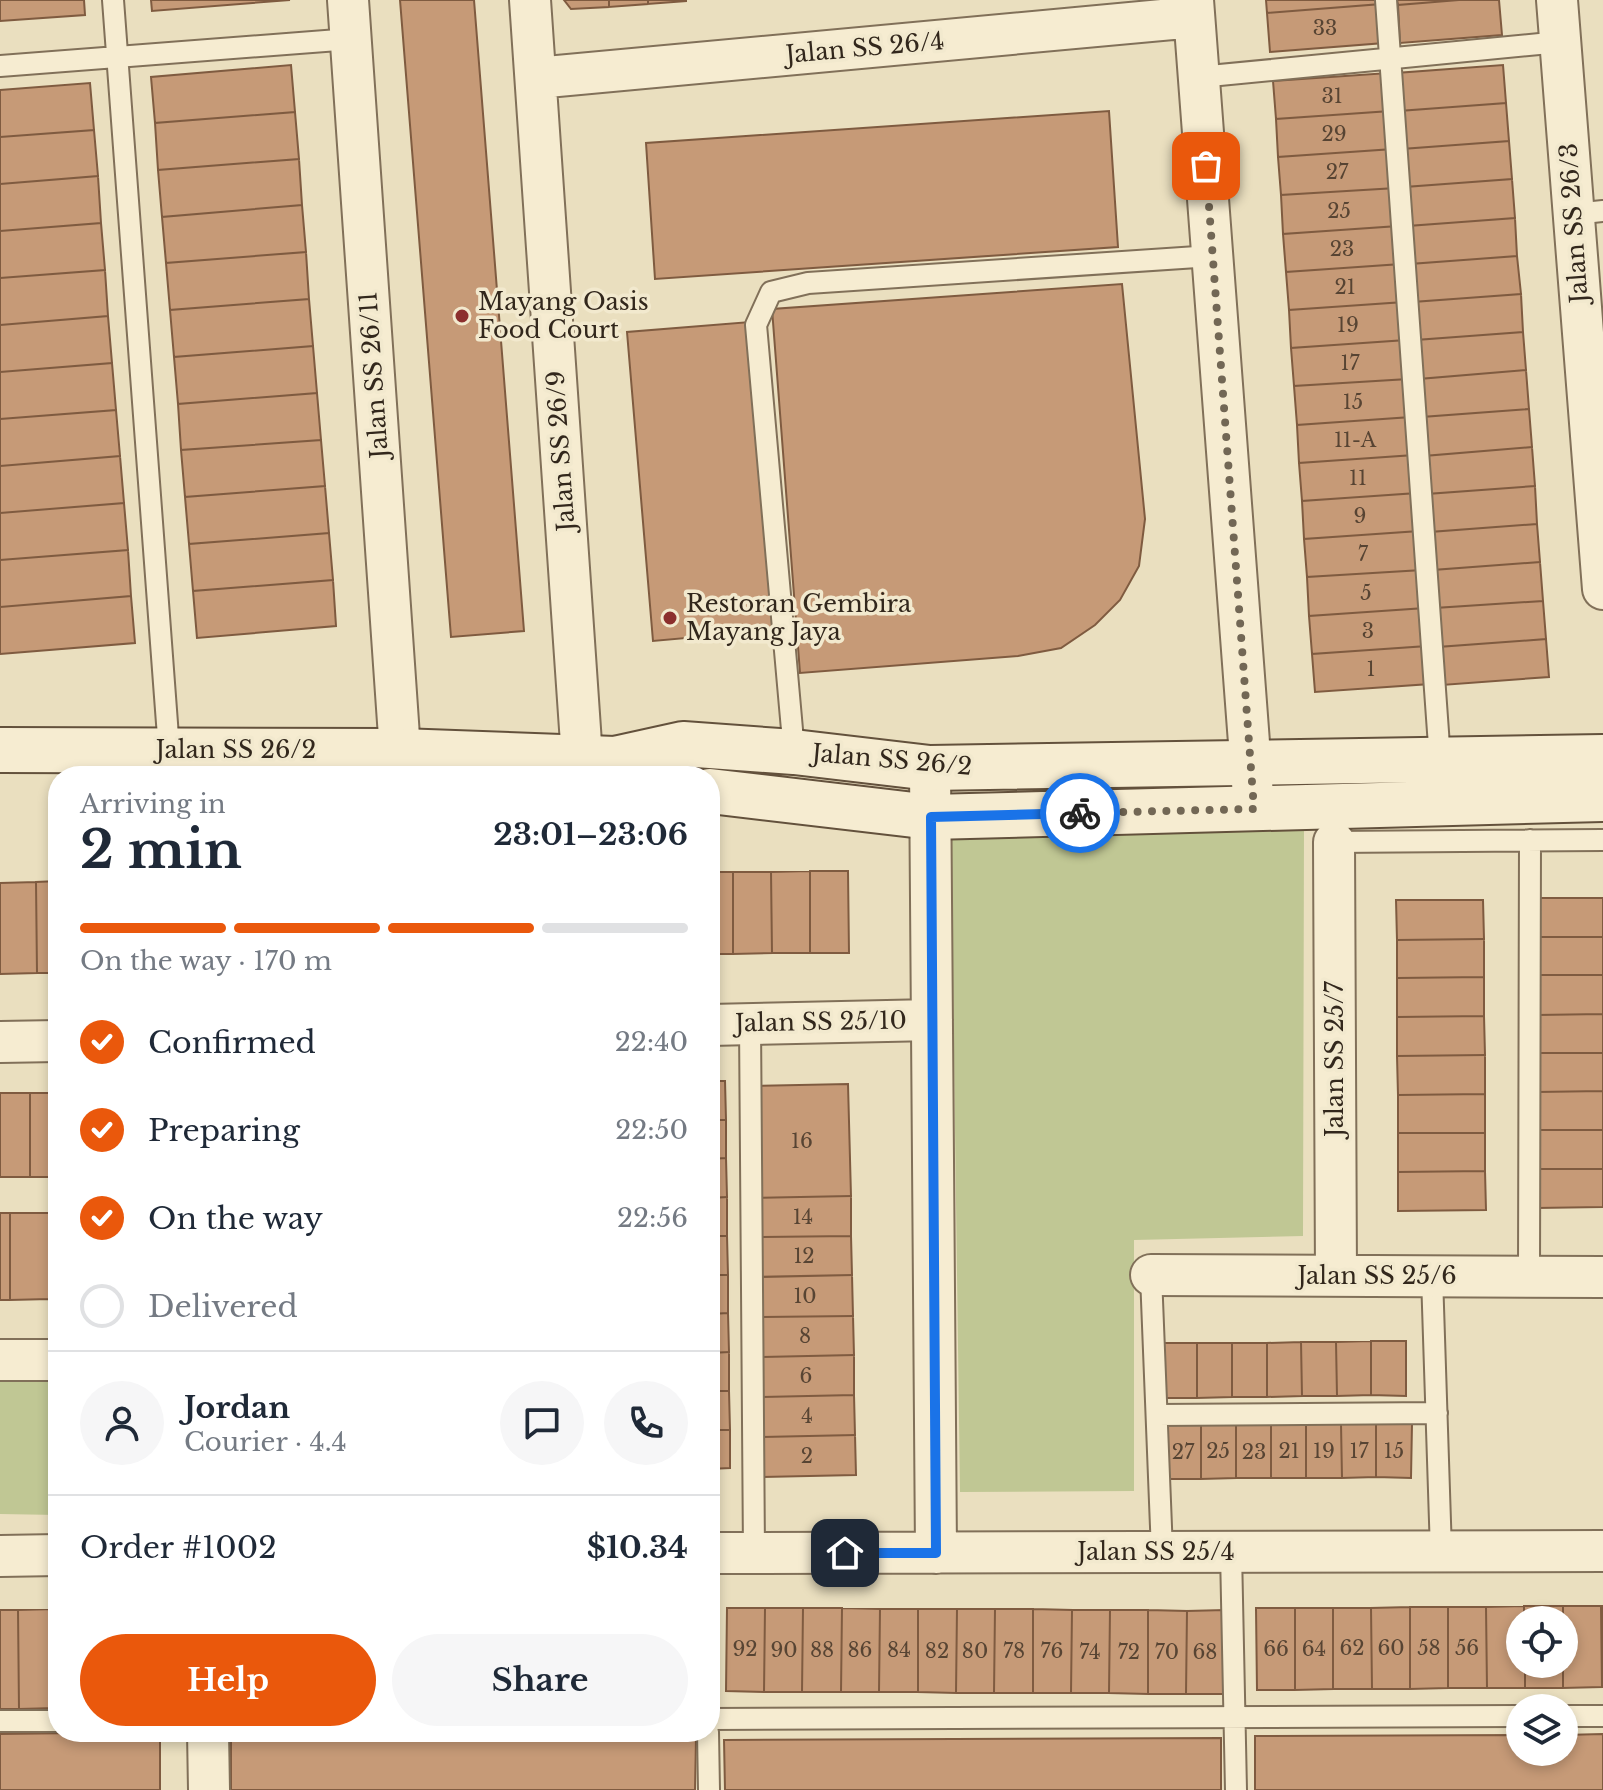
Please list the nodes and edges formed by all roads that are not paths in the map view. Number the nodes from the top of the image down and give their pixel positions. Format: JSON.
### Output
{"nodes":[{"id":1,"x":113,"y":0,"type":"edge"},
{"id":2,"x":530,"y":0,"type":"edge"},
{"id":3,"x":1386,"y":0,"type":"edge"},
{"id":4,"x":1557,"y":0,"type":"edge"},
{"id":5,"x":1193,"y":9,"type":"edge"},
{"id":6,"x":350,"y":19,"type":"edge"},
{"id":7,"x":1560,"y":42,"type":"junction"},
{"id":8,"x":117,"y":57,"type":"junction"},
{"id":9,"x":1390,"y":58,"type":"junction"},
{"id":10,"x":0,"y":66,"type":"edge"},
{"id":11,"x":1199,"y":77,"type":"junction"},
{"id":12,"x":536,"y":78,"type":"junction"},
{"id":13,"x":1588,"y":212,"type":"edge"},
{"id":14,"x":1212,"y":256,"type":"junction"},
{"id":15,"x":1603,"y":589,"type":"edge"},
{"id":16,"x":0,"y":750,"type":"edge"},
{"id":17,"x":169,"y":750,"type":"junction"},
{"id":18,"x":400,"y":751,"type":"junction"},
{"id":19,"x":794,"y":752,"type":"junction"},
{"id":20,"x":1603,"y":757,"type":"edge"},
{"id":21,"x":1440,"y":760,"type":"junction"},
{"id":22,"x":1249,"y":763,"type":"junction"},
{"id":23,"x":617,"y":764,"type":"edge"},
{"id":24,"x":930,"y":768,"type":"junction"},
{"id":25,"x":720,"y":792,"type":"edge"},
{"id":26,"x":1603,"y":799,"type":"edge"},
{"id":27,"x":1254,"y":809,"type":"junction"},
{"id":28,"x":931,"y":817,"type":"junction"},
{"id":29,"x":1530,"y":840,"type":"junction"},
{"id":30,"x":1603,"y":840,"type":"edge"},
{"id":31,"x":1334,"y":842,"type":"joint"},
{"id":32,"x":932,"y":1020,"type":"junction"},
{"id":33,"x":750,"y":1024,"type":"junction"},
{"id":34,"x":720,"y":1025,"type":"edge"},
{"id":35,"x":48,"y":1041,"type":"edge"},
{"id":36,"x":0,"y":1042,"type":"edge"},
{"id":37,"x":1151,"y":1275,"type":"joint"},
{"id":38,"x":1336,"y":1276,"type":"junction"},
{"id":39,"x":1432,"y":1276,"type":"junction"},
{"id":40,"x":1529,"y":1277,"type":"junction"},
{"id":41,"x":1603,"y":1277,"type":"edge"},
{"id":42,"x":0,"y":1360,"type":"edge"},
{"id":43,"x":48,"y":1360,"type":"edge"},
{"id":44,"x":1437,"y":1413,"type":"junction"},
{"id":45,"x":1157,"y":1415,"type":"junction"},
{"id":46,"x":1603,"y":1551,"type":"edge"},
{"id":47,"x":1162,"y":1552,"type":"junction"},
{"id":48,"x":1231,"y":1552,"type":"junction"},
{"id":49,"x":1441,"y":1552,"type":"junction"},
{"id":50,"x":720,"y":1553,"type":"edge"},
{"id":51,"x":754,"y":1553,"type":"junction"},
{"id":52,"x":936,"y":1553,"type":"junction"},
{"id":53,"x":48,"y":1555,"type":"edge"},
{"id":54,"x":0,"y":1556,"type":"edge"},
{"id":55,"x":1506,"y":1716,"type":"edge"},
{"id":56,"x":1578,"y":1716,"type":"edge"},
{"id":57,"x":1603,"y":1716,"type":"edge"},
{"id":58,"x":1235,"y":1717,"type":"junction"},
{"id":59,"x":720,"y":1719,"type":"edge"},
{"id":60,"x":0,"y":1721,"type":"edge"},
{"id":61,"x":48,"y":1721,"type":"edge"},
{"id":62,"x":208,"y":1742,"type":"edge"},
{"id":63,"x":708,"y":1742,"type":"edge"},
{"id":64,"x":209,"y":1790,"type":"edge"},
{"id":65,"x":709,"y":1790,"type":"edge"},
{"id":66,"x":1236,"y":1790,"type":"edge"}],
"edges":[{"from":1,"to":8,"type":"lane"},
{"from":2,"to":12,"type":"street","name":"Jalan SS 26/9"},
{"from":3,"to":9,"type":"lane"},
{"from":4,"to":7,"type":"street","name":"Jalan SS 26/3"},
{"from":5,"to":11,"type":"street"},
{"from":5,"to":12,"type":"street","name":"Jalan SS 26/4"},
{"from":6,"to":8,"type":"lane"},
{"from":6,"to":18,"type":"street","name":"Jalan SS 26/11"},
{"from":7,"to":9,"type":"lane"},
{"from":7,"to":13,"type":"street","name":"Jalan SS 26/3"},
{"from":8,"to":10,"type":"lane"},
{"from":8,"to":17,"type":"lane"},
{"from":9,"to":11,"type":"lane"},
{"from":9,"to":21,"type":"lane"},
{"from":11,"to":14,"type":"street"},
{"from":12,"to":23,"type":"street","name":"Jalan SS 26/9"},
{"from":13,"to":15,"type":"street","name":"Jalan SS 26/3"},
{"from":14,"to":19,"type":"lane"},
{"from":14,"to":22,"type":"street"},
{"from":16,"to":17,"type":"street","name":"Jalan SS 26/2"},
{"from":17,"to":18,"type":"street","name":"Jalan SS 26/2"},
{"from":18,"to":23,"type":"street","name":"Jalan SS 26/2"},
{"from":19,"to":23,"type":"street","name":"Jalan SS 26/2"},
{"from":19,"to":24,"type":"street","name":"Jalan SS 26/2"},
{"from":20,"to":21,"type":"street","name":"Jalan SS 26/2"},
{"from":21,"to":22,"type":"street","name":"Jalan SS 26/2"},
{"from":22,"to":24,"type":"street","name":"Jalan SS 26/2"},
{"from":22,"to":27,"type":"street"},
{"from":24,"to":28,"type":"street"},
{"from":25,"to":28,"type":"street","name":"Jalan SS 26/2"},
{"from":26,"to":27,"type":"street","name":"Jalan SS 26/2"},
{"from":27,"to":28,"type":"street","name":"Jalan SS 26/2"},
{"from":28,"to":32,"type":"street"},
{"from":29,"to":30,"type":"lane"},
{"from":29,"to":31,"type":"lane"},
{"from":29,"to":40,"type":"lane"},
{"from":31,"to":38,"type":"street","name":"Jalan SS 25/7"},
{"from":32,"to":33,"type":"street","name":"Jalan SS 25/10"},
{"from":32,"to":52,"type":"street"},
{"from":33,"to":34,"type":"street","name":"Jalan SS 25/10"},
{"from":33,"to":51,"type":"lane"},
{"from":35,"to":36,"type":"street"},
{"from":37,"to":38,"type":"street","name":"Jalan SS 25/6"},
{"from":37,"to":45,"type":"lane"},
{"from":38,"to":39,"type":"street","name":"Jalan SS 25/6"},
{"from":39,"to":40,"type":"street","name":"Jalan SS 25/6"},
{"from":39,"to":44,"type":"lane"},
{"from":40,"to":41,"type":"street","name":"Jalan SS 25/6"},
{"from":42,"to":43,"type":"street"},
{"from":44,"to":45,"type":"lane"},
{"from":44,"to":49,"type":"lane"},
{"from":45,"to":47,"type":"lane"},
{"from":46,"to":49,"type":"street","name":"Jalan SS 25/4"},
{"from":47,"to":48,"type":"street","name":"Jalan SS 25/4"},
{"from":47,"to":52,"type":"street","name":"Jalan SS 25/4"},
{"from":48,"to":49,"type":"street","name":"Jalan SS 25/4"},
{"from":48,"to":58,"type":"lane"},
{"from":50,"to":51,"type":"street","name":"Jalan SS 25/4"},
{"from":51,"to":52,"type":"street","name":"Jalan SS 25/4"},
{"from":53,"to":54,"type":"street"},
{"from":55,"to":58,"type":"lane"},
{"from":56,"to":57,"type":"lane"},
{"from":58,"to":59,"type":"lane"},
{"from":58,"to":66,"type":"lane"},
{"from":60,"to":61,"type":"lane"},
{"from":62,"to":64,"type":"street"},
{"from":63,"to":65,"type":"lane"}]}
